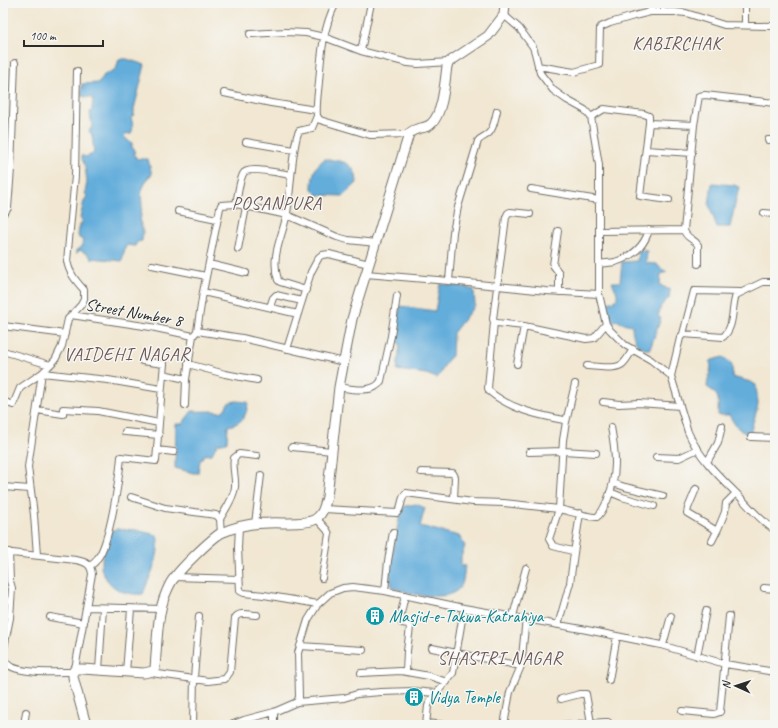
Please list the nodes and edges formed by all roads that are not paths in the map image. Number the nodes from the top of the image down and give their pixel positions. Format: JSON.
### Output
{"nodes":[{"id":1,"x":336,"y":3,"type":"edge"},
{"id":2,"x":371,"y":3,"type":"edge"},
{"id":3,"x":505,"y":3,"type":"edge"},
{"id":4,"x":653,"y":3,"type":"edge"},
{"id":5,"x":745,"y":3,"type":"edge"},
{"id":6,"x":650,"y":12,"type":"junction"},
{"id":7,"x":504,"y":15,"type":"junction"},
{"id":8,"x":745,"y":26,"type":"junction"},
{"id":9,"x":775,"y":26,"type":"edge"},
{"id":10,"x":250,"y":34,"type":"dead end"},
{"id":11,"x":324,"y":37,"type":"junction"},
{"id":12,"x":361,"y":51,"type":"junction"},
{"id":13,"x":450,"y":62,"type":"junction"},
{"id":14,"x":15,"y":63,"type":"dead end"},
{"id":15,"x":538,"y":66,"type":"junction"},
{"id":16,"x":77,"y":70,"type":"dead end"},
{"id":17,"x":224,"y":93,"type":"dead end"},
{"id":18,"x":775,"y":103,"type":"edge"},
{"id":19,"x":497,"y":111,"type":"dead end"},
{"id":20,"x":316,"y":113,"type":"junction"},
{"id":21,"x":591,"y":117,"type":"junction"},
{"id":22,"x":649,"y":123,"type":"junction"},
{"id":23,"x":694,"y":125,"type":"junction"},
{"id":24,"x":409,"y":134,"type":"junction"},
{"id":25,"x":768,"y":140,"type":"dead end"},
{"id":26,"x":775,"y":140,"type":"edge"},
{"id":27,"x":246,"y":142,"type":"dead end"},
{"id":28,"x":294,"y":150,"type":"junction"},
{"id":29,"x":646,"y":150,"type":"junction"},
{"id":30,"x":692,"y":153,"type":"junction"},
{"id":31,"x":291,"y":175,"type":"junction"},
{"id":32,"x":531,"y":189,"type":"dead end"},
{"id":33,"x":599,"y":200,"type":"junction"},
{"id":34,"x":669,"y":200,"type":"dead end"},
{"id":35,"x":236,"y":204,"type":"junction"},
{"id":36,"x":246,"y":207,"type":"junction"},
{"id":37,"x":178,"y":211,"type":"dead end"},
{"id":38,"x":3,"y":212,"type":"edge"},
{"id":39,"x":764,"y":213,"type":"dead end"},
{"id":40,"x":530,"y":214,"type":"dead end"},
{"id":41,"x":775,"y":214,"type":"edge"},
{"id":42,"x":287,"y":215,"type":"junction"},
{"id":43,"x":217,"y":219,"type":"junction"},
{"id":44,"x":649,"y":230,"type":"junction"},
{"id":45,"x":684,"y":230,"type":"junction"},
{"id":46,"x":558,"y":231,"type":"dead end"},
{"id":47,"x":599,"y":231,"type":"junction"},
{"id":48,"x":376,"y":242,"type":"junction"},
{"id":49,"x":238,"y":248,"type":"dead end"},
{"id":50,"x":209,"y":264,"type":"junction"},
{"id":51,"x":369,"y":264,"type":"junction"},
{"id":52,"x":599,"y":264,"type":"junction"},
{"id":53,"x":698,"y":264,"type":"dead end"},
{"id":54,"x":152,"y":265,"type":"dead end"},
{"id":55,"x":246,"y":273,"type":"dead end"},
{"id":56,"x":366,"y":274,"type":"junction"},
{"id":57,"x":206,"y":276,"type":"junction"},
{"id":58,"x":449,"y":281,"type":"junction"},
{"id":59,"x":775,"y":282,"type":"edge"},
{"id":60,"x":498,"y":286,"type":"junction"},
{"id":61,"x":306,"y":290,"type":"junction"},
{"id":62,"x":203,"y":292,"type":"junction"},
{"id":63,"x":559,"y":292,"type":"junction"},
{"id":64,"x":740,"y":292,"type":"junction"},
{"id":65,"x":599,"y":294,"type":"junction"},
{"id":66,"x":397,"y":296,"type":"dead end"},
{"id":67,"x":302,"y":301,"type":"junction"},
{"id":68,"x":270,"y":307,"type":"junction"},
{"id":69,"x":298,"y":314,"type":"junction"},
{"id":70,"x":71,"y":315,"type":"junction"},
{"id":71,"x":494,"y":322,"type":"junction"},
{"id":72,"x":606,"y":324,"type":"junction"},
{"id":73,"x":3,"y":326,"type":"edge"},
{"id":74,"x":524,"y":326,"type":"junction"},
{"id":75,"x":65,"y":334,"type":"junction"},
{"id":76,"x":195,"y":334,"type":"junction"},
{"id":77,"x":683,"y":334,"type":"junction"},
{"id":78,"x":287,"y":349,"type":"junction"},
{"id":79,"x":633,"y":349,"type":"junction"},
{"id":80,"x":3,"y":351,"type":"edge"},
{"id":81,"x":142,"y":361,"type":"dead end"},
{"id":82,"x":344,"y":362,"type":"junction"},
{"id":83,"x":188,"y":364,"type":"junction"},
{"id":84,"x":517,"y":364,"type":"dead end"},
{"id":85,"x":50,"y":365,"type":"junction"},
{"id":86,"x":587,"y":366,"type":"dead end"},
{"id":87,"x":42,"y":373,"type":"junction"},
{"id":88,"x":163,"y":374,"type":"junction"},
{"id":89,"x":671,"y":376,"type":"junction"},
{"id":90,"x":186,"y":379,"type":"junction"},
{"id":91,"x":258,"y":380,"type":"dead end"},
{"id":92,"x":575,"y":384,"type":"dead end"},
{"id":93,"x":339,"y":388,"type":"junction"},
{"id":94,"x":161,"y":389,"type":"junction"},
{"id":95,"x":3,"y":401,"type":"edge"},
{"id":96,"x":603,"y":402,"type":"dead end"},
{"id":97,"x":185,"y":405,"type":"dead end"},
{"id":98,"x":680,"y":406,"type":"junction"},
{"id":99,"x":37,"y":410,"type":"junction"},
{"id":100,"x":566,"y":422,"type":"junction"},
{"id":101,"x":159,"y":423,"type":"junction"},
{"id":102,"x":722,"y":426,"type":"dead end"},
{"id":103,"x":611,"y":427,"type":"dead end"},
{"id":104,"x":125,"y":432,"type":"dead end"},
{"id":105,"x":158,"y":435,"type":"junction"},
{"id":106,"x":751,"y":437,"type":"dead end"},
{"id":107,"x":775,"y":438,"type":"edge"},
{"id":108,"x":292,"y":447,"type":"dead end"},
{"id":109,"x":698,"y":449,"type":"junction"},
{"id":110,"x":157,"y":450,"type":"junction"},
{"id":111,"x":332,"y":451,"type":"junction"},
{"id":112,"x":563,"y":451,"type":"junction"},
{"id":113,"x":174,"y":452,"type":"dead end"},
{"id":114,"x":529,"y":452,"type":"dead end"},
{"id":115,"x":596,"y":453,"type":"dead end"},
{"id":116,"x":257,"y":456,"type":"dead end"},
{"id":117,"x":656,"y":457,"type":"dead end"},
{"id":118,"x":707,"y":462,"type":"junction"},
{"id":119,"x":421,"y":472,"type":"dead end"},
{"id":120,"x":261,"y":475,"type":"dead end"},
{"id":121,"x":613,"y":483,"type":"junction"},
{"id":122,"x":3,"y":487,"type":"edge"},
{"id":123,"x":30,"y":489,"type":"junction"},
{"id":124,"x":696,"y":489,"type":"dead end"},
{"id":125,"x":610,"y":492,"type":"junction"},
{"id":126,"x":736,"y":492,"type":"junction"},
{"id":127,"x":663,"y":496,"type":"dead end"},
{"id":128,"x":131,"y":497,"type":"dead end"},
{"id":129,"x":454,"y":499,"type":"junction"},
{"id":130,"x":654,"y":506,"type":"dead end"},
{"id":131,"x":324,"y":509,"type":"junction"},
{"id":132,"x":559,"y":509,"type":"junction"},
{"id":133,"x":580,"y":513,"type":"junction"},
{"id":134,"x":316,"y":518,"type":"junction"},
{"id":135,"x":220,"y":519,"type":"junction"},
{"id":136,"x":255,"y":524,"type":"junction"},
{"id":137,"x":239,"y":526,"type":"junction"},
{"id":138,"x":775,"y":530,"type":"edge"},
{"id":139,"x":717,"y":531,"type":"junction"},
{"id":140,"x":393,"y":532,"type":"dead end"},
{"id":141,"x":221,"y":534,"type":"junction"},
{"id":142,"x":712,"y":541,"type":"dead end"},
{"id":143,"x":6,"y":552,"type":"edge"},
{"id":144,"x":574,"y":553,"type":"junction"},
{"id":145,"x":37,"y":555,"type":"junction"},
{"id":146,"x":90,"y":566,"type":"junction"},
{"id":147,"x":526,"y":568,"type":"dead end"},
{"id":148,"x":174,"y":577,"type":"junction"},
{"id":149,"x":322,"y":578,"type":"dead end"},
{"id":150,"x":239,"y":579,"type":"junction"},
{"id":151,"x":764,"y":588,"type":"dead end"},
{"id":152,"x":775,"y":589,"type":"edge"},
{"id":153,"x":385,"y":591,"type":"junction"},
{"id":154,"x":405,"y":595,"type":"junction"},
{"id":155,"x":318,"y":604,"type":"junction"},
{"id":156,"x":87,"y":607,"type":"junction"},
{"id":157,"x":103,"y":608,"type":"junction"},
{"id":158,"x":464,"y":608,"type":"junction"},
{"id":159,"x":131,"y":609,"type":"junction"},
{"id":160,"x":161,"y":609,"type":"junction"},
{"id":161,"x":706,"y":610,"type":"dead end"},
{"id":162,"x":257,"y":615,"type":"dead end"},
{"id":163,"x":199,"y":616,"type":"dead end"},
{"id":164,"x":513,"y":616,"type":"junction"},
{"id":165,"x":671,"y":616,"type":"dead end"},
{"id":166,"x":729,"y":616,"type":"dead end"},
{"id":167,"x":3,"y":617,"type":"edge"},
{"id":168,"x":50,"y":617,"type":"dead end"},
{"id":169,"x":10,"y":618,"type":"junction"},
{"id":170,"x":526,"y":618,"type":"junction"},
{"id":171,"x":84,"y":624,"type":"junction"},
{"id":172,"x":558,"y":625,"type":"junction"},
{"id":173,"x":5,"y":634,"type":"edge"},
{"id":174,"x":617,"y":636,"type":"junction"},
{"id":175,"x":663,"y":645,"type":"junction"},
{"id":176,"x":300,"y":646,"type":"junction"},
{"id":177,"x":432,"y":648,"type":"dead end"},
{"id":178,"x":363,"y":650,"type":"dead end"},
{"id":179,"x":3,"y":653,"type":"edge"},
{"id":180,"x":456,"y":653,"type":"junction"},
{"id":181,"x":697,"y":656,"type":"junction"},
{"id":182,"x":4,"y":659,"type":"edge"},
{"id":183,"x":725,"y":664,"type":"junction"},
{"id":184,"x":521,"y":666,"type":"junction"},
{"id":185,"x":3,"y":669,"type":"edge"},
{"id":186,"x":99,"y":670,"type":"junction"},
{"id":187,"x":74,"y":671,"type":"junction"},
{"id":188,"x":126,"y":672,"type":"junction"},
{"id":189,"x":151,"y":672,"type":"junction"},
{"id":190,"x":406,"y":672,"type":"junction"},
{"id":191,"x":775,"y":672,"type":"edge"},
{"id":192,"x":361,"y":673,"type":"dead end"},
{"id":193,"x":194,"y":678,"type":"junction"},
{"id":194,"x":609,"y":680,"type":"dead end"},
{"id":195,"x":447,"y":682,"type":"junction"},
{"id":196,"x":435,"y":693,"type":"junction"},
{"id":197,"x":560,"y":699,"type":"dead end"},
{"id":198,"x":297,"y":702,"type":"junction"},
{"id":199,"x":682,"y":711,"type":"dead end"},
{"id":200,"x":26,"y":712,"type":"dead end"},
{"id":201,"x":274,"y":712,"type":"junction"},
{"id":202,"x":591,"y":723,"type":"junction"},
{"id":203,"x":426,"y":724,"type":"edge"},
{"id":204,"x":24,"y":725,"type":"edge"},
{"id":205,"x":86,"y":725,"type":"edge"},
{"id":206,"x":192,"y":725,"type":"edge"},
{"id":207,"x":231,"y":725,"type":"edge"},
{"id":208,"x":274,"y":725,"type":"edge"},
{"id":209,"x":445,"y":725,"type":"edge"},
{"id":210,"x":504,"y":725,"type":"edge"},
{"id":211,"x":560,"y":725,"type":"edge"},
{"id":212,"x":610,"y":725,"type":"edge"}],
"edges":[{"from":1,"to":11,"type":"street"},
{"from":2,"to":12,"type":"street"},
{"from":3,"to":7,"type":"main road"},
{"from":4,"to":6,"type":"street"},
{"from":5,"to":8,"type":"street"},
{"from":6,"to":8,"type":"street"},
{"from":6,"to":15,"type":"street"},
{"from":7,"to":13,"type":"main road"},
{"from":7,"to":15,"type":"street"},
{"from":8,"to":9,"type":"street"},
{"from":10,"to":11,"type":"street"},
{"from":11,"to":12,"type":"street"},
{"from":11,"to":20,"type":"street"},
{"from":12,"to":13,"type":"street"},
{"from":13,"to":24,"type":"main road"},
{"from":14,"to":38,"type":"street"},
{"from":15,"to":21,"type":"street"},
{"from":16,"to":70,"type":"street"},
{"from":17,"to":20,"type":"street"},
{"from":18,"to":23,"type":"street"},
{"from":19,"to":58,"type":"street"},
{"from":20,"to":24,"type":"street"},
{"from":20,"to":28,"type":"street"},
{"from":21,"to":22,"type":"street"},
{"from":21,"to":33,"type":"street"},
{"from":22,"to":23,"type":"street"},
{"from":22,"to":29,"type":"street"},
{"from":23,"to":30,"type":"street"},
{"from":24,"to":48,"type":"main road"},
{"from":25,"to":26,"type":"street"},
{"from":27,"to":28,"type":"street"},
{"from":28,"to":31,"type":"street"},
{"from":29,"to":30,"type":"street"},
{"from":29,"to":34,"type":"street"},
{"from":30,"to":45,"type":"street"},
{"from":31,"to":35,"type":"street"},
{"from":31,"to":42,"type":"street"},
{"from":32,"to":33,"type":"street"},
{"from":33,"to":47,"type":"street"},
{"from":35,"to":36,"type":"street"},
{"from":35,"to":43,"type":"street"},
{"from":36,"to":42,"type":"street"},
{"from":36,"to":49,"type":"street"},
{"from":37,"to":43,"type":"street"},
{"from":39,"to":41,"type":"street"},
{"from":40,"to":60,"type":"street"},
{"from":42,"to":48,"type":"street"},
{"from":42,"to":61,"type":"street"},
{"from":43,"to":50,"type":"street"},
{"from":44,"to":45,"type":"street"},
{"from":44,"to":47,"type":"street"},
{"from":44,"to":52,"type":"street"},
{"from":45,"to":53,"type":"street"},
{"from":46,"to":63,"type":"street"},
{"from":47,"to":52,"type":"street"},
{"from":48,"to":51,"type":"main road"},
{"from":50,"to":55,"type":"street"},
{"from":50,"to":57,"type":"street"},
{"from":51,"to":56,"type":"main road"},
{"from":51,"to":61,"type":"street"},
{"from":52,"to":65,"type":"street"},
{"from":54,"to":57,"type":"street"},
{"from":56,"to":58,"type":"street"},
{"from":56,"to":82,"type":"main road"},
{"from":57,"to":62,"type":"street"},
{"from":58,"to":60,"type":"street"},
{"from":59,"to":64,"type":"street"},
{"from":60,"to":63,"type":"street"},
{"from":60,"to":71,"type":"street"},
{"from":61,"to":67,"type":"street"},
{"from":62,"to":68,"type":"street"},
{"from":62,"to":76,"type":"street"},
{"from":63,"to":65,"type":"street"},
{"from":64,"to":77,"type":"street"},
{"from":64,"to":77,"type":"street"},
{"from":65,"to":72,"type":"street"},
{"from":66,"to":93,"type":"street"},
{"from":67,"to":68,"type":"street"},
{"from":67,"to":69,"type":"street"},
{"from":68,"to":69,"type":"street"},
{"from":69,"to":78,"type":"street"},
{"from":70,"to":75,"type":"street"},
{"from":70,"to":76,"type":"street","name":"Street Number 8"},
{"from":71,"to":74,"type":"street"},
{"from":71,"to":100,"type":"street"},
{"from":72,"to":74,"type":"street"},
{"from":72,"to":79,"type":"street"},
{"from":73,"to":75,"type":"street"},
{"from":74,"to":84,"type":"street"},
{"from":75,"to":85,"type":"street"},
{"from":76,"to":78,"type":"street","name":"Street Number 8"},
{"from":76,"to":83,"type":"street"},
{"from":77,"to":89,"type":"street"},
{"from":78,"to":82,"type":"street","name":"Street Number 8"},
{"from":79,"to":86,"type":"street"},
{"from":79,"to":89,"type":"street"},
{"from":80,"to":85,"type":"street"},
{"from":81,"to":88,"type":"street"},
{"from":82,"to":93,"type":"main road"},
{"from":83,"to":90,"type":"street"},
{"from":83,"to":91,"type":"street"},
{"from":85,"to":87,"type":"street"},
{"from":87,"to":94,"type":"street"},
{"from":87,"to":95,"type":"street"},
{"from":87,"to":99,"type":"street"},
{"from":88,"to":90,"type":"street"},
{"from":88,"to":94,"type":"street"},
{"from":89,"to":98,"type":"street"},
{"from":90,"to":97,"type":"street"},
{"from":92,"to":100,"type":"street"},
{"from":93,"to":111,"type":"main road"},
{"from":94,"to":101,"type":"street"},
{"from":96,"to":98,"type":"street"},
{"from":98,"to":109,"type":"street"},
{"from":99,"to":101,"type":"street"},
{"from":99,"to":123,"type":"street"},
{"from":100,"to":112,"type":"street"},
{"from":101,"to":105,"type":"street"},
{"from":102,"to":118,"type":"street"},
{"from":103,"to":121,"type":"street"},
{"from":104,"to":105,"type":"street"},
{"from":105,"to":110,"type":"street"},
{"from":106,"to":107,"type":"street"},
{"from":108,"to":111,"type":"street"},
{"from":109,"to":117,"type":"street"},
{"from":109,"to":118,"type":"street"},
{"from":110,"to":113,"type":"street"},
{"from":110,"to":146,"type":"street"},
{"from":111,"to":131,"type":"main road"},
{"from":112,"to":114,"type":"street"},
{"from":112,"to":115,"type":"street"},
{"from":112,"to":132,"type":"street"},
{"from":116,"to":135,"type":"street"},
{"from":118,"to":126,"type":"street"},
{"from":119,"to":129,"type":"street"},
{"from":120,"to":136,"type":"street"},
{"from":121,"to":125,"type":"street"},
{"from":121,"to":127,"type":"street"},
{"from":122,"to":123,"type":"street"},
{"from":123,"to":145,"type":"street"},
{"from":124,"to":139,"type":"street"},
{"from":125,"to":130,"type":"street"},
{"from":125,"to":133,"type":"street"},
{"from":126,"to":138,"type":"street"},
{"from":126,"to":139,"type":"street"},
{"from":128,"to":135,"type":"street"},
{"from":129,"to":131,"type":"street"},
{"from":129,"to":132,"type":"street"},
{"from":131,"to":134,"type":"main road"},
{"from":132,"to":133,"type":"street"},
{"from":132,"to":144,"type":"street"},
{"from":133,"to":144,"type":"street"},
{"from":134,"to":136,"type":"main road"},
{"from":134,"to":149,"type":"street"},
{"from":135,"to":141,"type":"street"},
{"from":136,"to":137,"type":"main road"},
{"from":137,"to":141,"type":"main road"},
{"from":137,"to":150,"type":"street"},
{"from":139,"to":142,"type":"street"},
{"from":140,"to":153,"type":"street"},
{"from":141,"to":148,"type":"main road"},
{"from":143,"to":145,"type":"street"},
{"from":143,"to":169,"type":"street"},
{"from":144,"to":172,"type":"street"},
{"from":145,"to":146,"type":"street"},
{"from":146,"to":156,"type":"street"},
{"from":147,"to":164,"type":"street"},
{"from":148,"to":150,"type":"street"},
{"from":148,"to":160,"type":"main road"},
{"from":150,"to":155,"type":"street"},
{"from":151,"to":152,"type":"street"},
{"from":153,"to":154,"type":"street"},
{"from":153,"to":155,"type":"street"},
{"from":154,"to":158,"type":"street"},
{"from":154,"to":190,"type":"street"},
{"from":155,"to":176,"type":"street"},
{"from":156,"to":157,"type":"street"},
{"from":156,"to":171,"type":"street"},
{"from":157,"to":159,"type":"street"},
{"from":157,"to":186,"type":"street"},
{"from":158,"to":164,"type":"street"},
{"from":158,"to":180,"type":"street"},
{"from":159,"to":160,"type":"street"},
{"from":159,"to":188,"type":"street"},
{"from":160,"to":189,"type":"main road"},
{"from":161,"to":181,"type":"street"},
{"from":162,"to":193,"type":"street"},
{"from":163,"to":193,"type":"street"},
{"from":164,"to":170,"type":"street"},
{"from":165,"to":175,"type":"street"},
{"from":166,"to":183,"type":"street"},
{"from":167,"to":169,"type":"street"},
{"from":168,"to":171,"type":"street"},
{"from":169,"to":173,"type":"street"},
{"from":170,"to":172,"type":"street"},
{"from":170,"to":184,"type":"street"},
{"from":171,"to":187,"type":"street"},
{"from":172,"to":174,"type":"street"},
{"from":173,"to":179,"type":"street"},
{"from":174,"to":175,"type":"street"},
{"from":174,"to":194,"type":"street"},
{"from":175,"to":181,"type":"street"},
{"from":176,"to":178,"type":"street"},
{"from":176,"to":198,"type":"street"},
{"from":177,"to":180,"type":"street"},
{"from":180,"to":184,"type":"street"},
{"from":180,"to":195,"type":"street"},
{"from":181,"to":183,"type":"street"},
{"from":182,"to":185,"type":"street"},
{"from":182,"to":187,"type":"street"},
{"from":183,"to":191,"type":"street"},
{"from":183,"to":199,"type":"street"},
{"from":184,"to":210,"type":"street"},
{"from":186,"to":187,"type":"main road"},
{"from":186,"to":188,"type":"main road"},
{"from":187,"to":205,"type":"main road"},
{"from":188,"to":189,"type":"main road"},
{"from":189,"to":193,"type":"street"},
{"from":190,"to":192,"type":"street"},
{"from":190,"to":195,"type":"street"},
{"from":193,"to":206,"type":"street"},
{"from":195,"to":196,"type":"street"},
{"from":196,"to":198,"type":"street"},
{"from":196,"to":203,"type":"street"},
{"from":197,"to":202,"type":"street"},
{"from":198,"to":201,"type":"street"},
{"from":200,"to":204,"type":"street"},
{"from":201,"to":207,"type":"street"},
{"from":201,"to":208,"type":"street"},
{"from":202,"to":211,"type":"street"},
{"from":202,"to":212,"type":"street"},
{"from":203,"to":209,"type":"street"}]}
